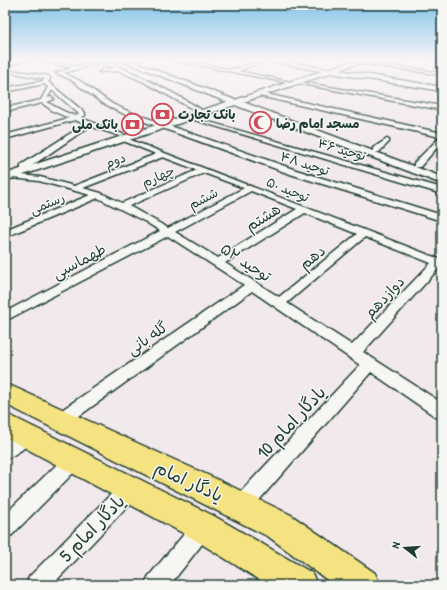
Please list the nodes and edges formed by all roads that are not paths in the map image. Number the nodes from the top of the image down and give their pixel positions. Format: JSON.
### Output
{"nodes":[{"id":1,"x":51,"y":87,"type":"joint"},
{"id":2,"x":85,"y":88,"type":"edge"},
{"id":3,"x":159,"y":88,"type":"edge"},
{"id":4,"x":201,"y":88,"type":"edge"},
{"id":5,"x":204,"y":88,"type":"edge"},
{"id":6,"x":273,"y":88,"type":"edge"},
{"id":7,"x":324,"y":88,"type":"edge"},
{"id":8,"x":64,"y":97,"type":"junction"},
{"id":9,"x":234,"y":99,"type":"junction"},
{"id":10,"x":43,"y":101,"type":"junction"},
{"id":11,"x":442,"y":108,"type":"edge"},
{"id":12,"x":5,"y":110,"type":"edge"},
{"id":13,"x":200,"y":111,"type":"junction"},
{"id":14,"x":190,"y":117,"type":"junction"},
{"id":15,"x":76,"y":118,"type":"junction"},
{"id":16,"x":90,"y":123,"type":"junction"},
{"id":17,"x":161,"y":125,"type":"junction"},
{"id":18,"x":442,"y":136,"type":"edge"},
{"id":19,"x":5,"y":137,"type":"edge"},
{"id":20,"x":122,"y":137,"type":"junction"},
{"id":21,"x":387,"y":141,"type":"dead end"},
{"id":22,"x":376,"y":150,"type":"junction"},
{"id":23,"x":164,"y":154,"type":"junction"},
{"id":24,"x":417,"y":165,"type":"junction"},
{"id":25,"x":24,"y":167,"type":"junction"},
{"id":26,"x":204,"y":170,"type":"junction"},
{"id":27,"x":442,"y":174,"type":"edge"},
{"id":28,"x":8,"y":176,"type":"edge"},
{"id":29,"x":442,"y":181,"type":"edge"},
{"id":30,"x":75,"y":188,"type":"junction"},
{"id":31,"x":251,"y":188,"type":"junction"},
{"id":32,"x":442,"y":189,"type":"edge"},
{"id":33,"x":98,"y":196,"type":"junction"},
{"id":34,"x":122,"y":206,"type":"junction"},
{"id":35,"x":304,"y":209,"type":"junction"},
{"id":36,"x":442,"y":218,"type":"edge"},
{"id":37,"x":167,"y":231,"type":"junction"},
{"id":38,"x":364,"y":233,"type":"junction"},
{"id":39,"x":5,"y":234,"type":"edge"},
{"id":40,"x":217,"y":262,"type":"junction"},
{"id":41,"x":440,"y":263,"type":"edge"},
{"id":42,"x":252,"y":285,"type":"junction"},
{"id":43,"x":279,"y":303,"type":"junction"},
{"id":44,"x":5,"y":317,"type":"edge"},
{"id":45,"x":353,"y":353,"type":"junction"},
{"id":46,"x":370,"y":364,"type":"junction"},
{"id":47,"x":5,"y":393,"type":"edge"},
{"id":48,"x":442,"y":412,"type":"edge"},
{"id":49,"x":62,"y":419,"type":"junction"},
{"id":50,"x":12,"y":437,"type":"edge"},
{"id":51,"x":74,"y":460,"type":"junction"},
{"id":52,"x":130,"y":489,"type":"junction"},
{"id":53,"x":241,"y":506,"type":"junction"},
{"id":54,"x":204,"y":527,"type":"junction"},
{"id":55,"x":5,"y":528,"type":"edge"},
{"id":56,"x":37,"y":585,"type":"edge"},
{"id":57,"x":156,"y":585,"type":"edge"},
{"id":58,"x":300,"y":585,"type":"edge"},
{"id":59,"x":363,"y":585,"type":"edge"}],
"edges":[{"from":1,"to":8,"type":"street"},
{"from":1,"to":10,"type":"street"},
{"from":2,"to":17,"type":"street","name":"توحید ۴۸"},
{"from":3,"to":13,"type":"street"},
{"from":4,"to":9,"type":"main road"},
{"from":5,"to":9,"type":"main road"},
{"from":6,"to":9,"type":"main road"},
{"from":7,"to":11,"type":"street"},
{"from":8,"to":10,"type":"street"},
{"from":8,"to":15,"type":"street"},
{"from":9,"to":13,"type":"main road"},
{"from":9,"to":14,"type":"main road"},
{"from":9,"to":18,"type":"street"},
{"from":9,"to":22,"type":"main road"},
{"from":9,"to":29,"type":"main road"},
{"from":10,"to":12,"type":"street"},
{"from":10,"to":15,"type":"street","name":"توحید ۵۰"},
{"from":13,"to":17,"type":"main road"},
{"from":14,"to":17,"type":"main road"},
{"from":14,"to":32,"type":"street","name":"توحید ۴۶"},
{"from":15,"to":16,"type":"street","name":"توحید ۵۰"},
{"from":15,"to":19,"type":"street"},
{"from":16,"to":20,"type":"street","name":"توحید ۵۰"},
{"from":16,"to":25,"type":"street"},
{"from":17,"to":20,"type":"main road"},
{"from":17,"to":36,"type":"street","name":"توحید ۴۸"},
{"from":18,"to":24,"type":"street"},
{"from":20,"to":23,"type":"street","name":"توحید ۵۰"},
{"from":20,"to":25,"type":"main road"},
{"from":20,"to":28,"type":"main road"},
{"from":21,"to":22,"type":"street"},
{"from":22,"to":24,"type":"main road"},
{"from":23,"to":26,"type":"street","name":"توحید ۵۰"},
{"from":23,"to":30,"type":"street","name":"دوم"},
{"from":24,"to":27,"type":"main road"},
{"from":25,"to":28,"type":"main road"},
{"from":26,"to":31,"type":"street","name":"توحید ۵۰"},
{"from":26,"to":34,"type":"street","name":"چهارم"},
{"from":28,"to":30,"type":"street","name":"توحید ۵۲"},
{"from":30,"to":33,"type":"street","name":"توحید ۵۲"},
{"from":31,"to":35,"type":"street","name":"توحید ۵۰"},
{"from":31,"to":37,"type":"street","name":"ششم"},
{"from":33,"to":34,"type":"street","name":"توحید ۵۲"},
{"from":33,"to":39,"type":"street","name":"رستمی"},
{"from":34,"to":37,"type":"street","name":"توحید ۵۲"},
{"from":35,"to":38,"type":"street","name":"توحید ۵۰"},
{"from":35,"to":40,"type":"street","name":"هشتم"},
{"from":37,"to":40,"type":"street","name":"توحید ۵۲"},
{"from":37,"to":44,"type":"street","name":"طهماسبی"},
{"from":38,"to":41,"type":"street","name":"توحید ۵۰"},
{"from":38,"to":43,"type":"street","name":"دهم"},
{"from":40,"to":42,"type":"street","name":"توحید ۵۲"},
{"from":41,"to":45,"type":"street","name":"دوازدهم"},
{"from":42,"to":43,"type":"street","name":"توحید ۵۲"},
{"from":42,"to":49,"type":"street","name":"گله بانی"},
{"from":43,"to":45,"type":"street","name":"توحید ۵۲"},
{"from":45,"to":46,"type":"street","name":"توحید ۵۲"},
{"from":46,"to":48,"type":"street","name":"توحید ۵۲"},
{"from":46,"to":53,"type":"street","name":"یادگار امام 10"},
{"from":47,"to":49,"type":"main road","name":"یادگار امام"},
{"from":49,"to":53,"type":"main road","name":"یادگار امام"},
{"from":50,"to":51,"type":"main road","name":"یادگار امام"},
{"from":51,"to":52,"type":"main road","name":"یادگار امام"},
{"from":51,"to":55,"type":"street"},
{"from":52,"to":54,"type":"main road","name":"یادگار امام"},
{"from":52,"to":56,"type":"street","name":"یادگار امام 5"},
{"from":53,"to":59,"type":"main road","name":"یادگار امام"},
{"from":54,"to":57,"type":"street"},
{"from":54,"to":58,"type":"main road","name":"یادگار امام"}]}
